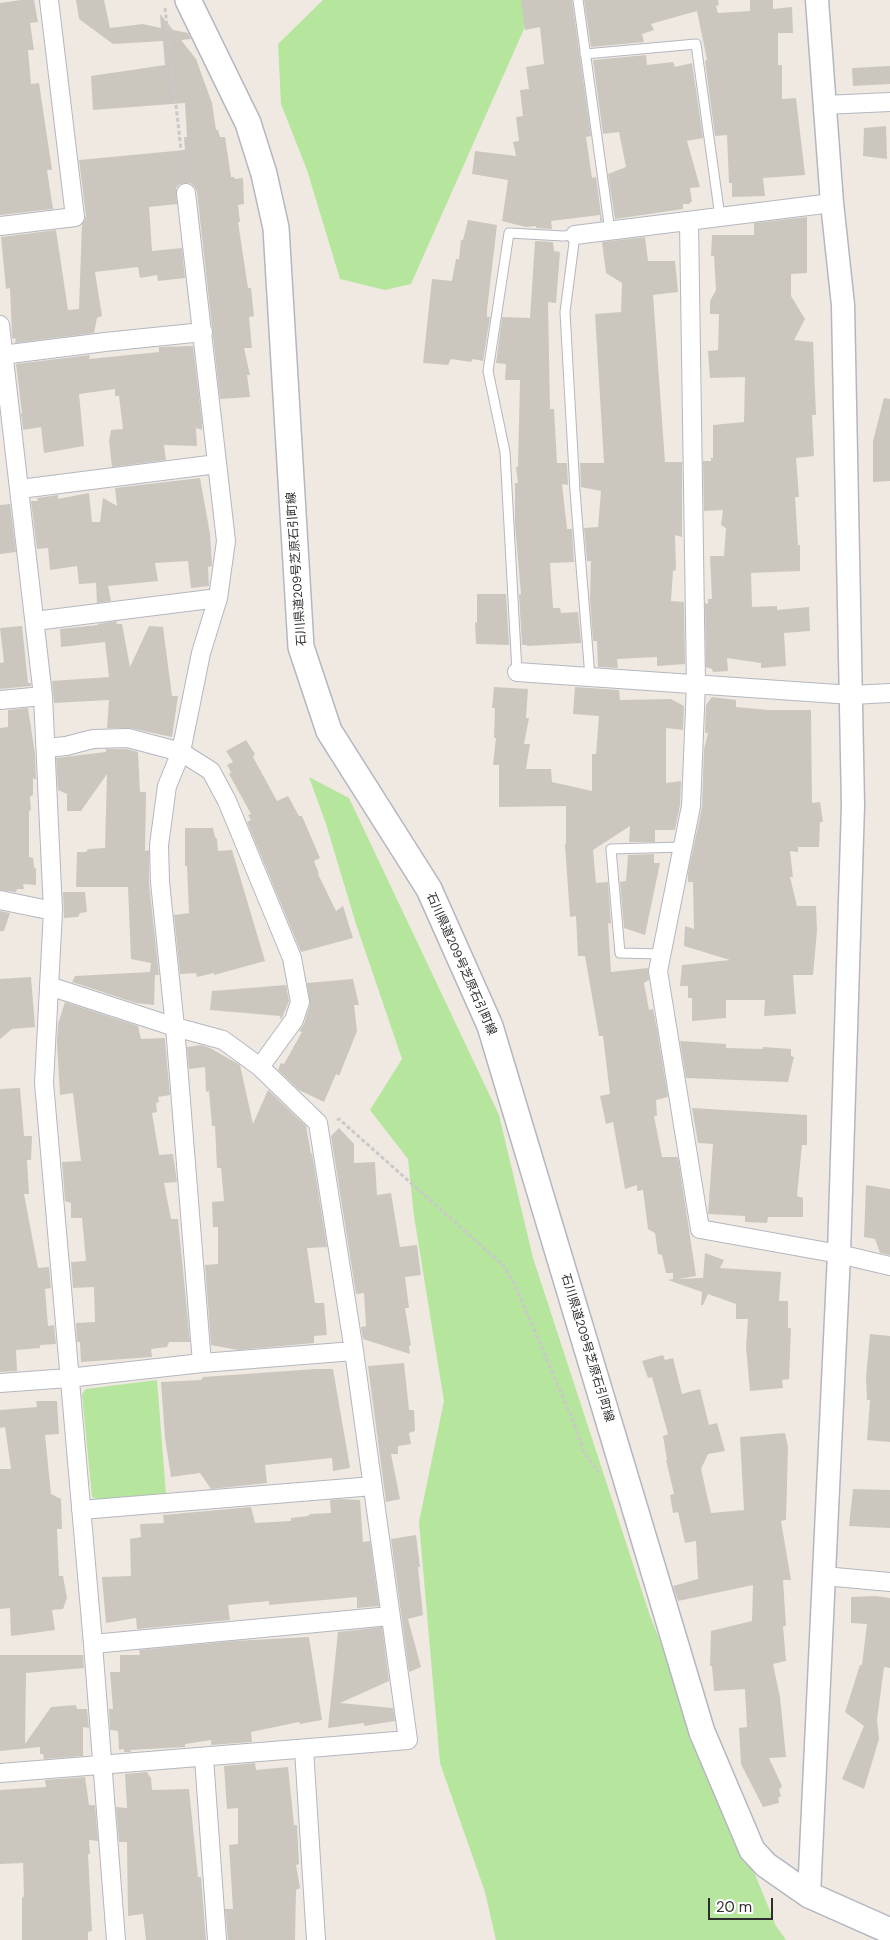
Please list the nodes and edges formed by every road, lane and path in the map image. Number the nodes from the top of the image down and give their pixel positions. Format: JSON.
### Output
{"nodes":[{"id":1,"x":49,"y":0,"type":"edge"},
{"id":2,"x":164,"y":0,"type":"edge"},
{"id":3,"x":188,"y":0,"type":"edge"},
{"id":4,"x":578,"y":0,"type":"edge"},
{"id":5,"x":817,"y":0,"type":"edge"},
{"id":6,"x":585,"y":54,"type":"junction"},
{"id":7,"x":890,"y":102,"type":"edge"},
{"id":8,"x":824,"y":106,"type":"junction"},
{"id":9,"x":186,"y":193,"type":"joint"},
{"id":10,"x":832,"y":203,"type":"junction"},
{"id":11,"x":720,"y":217,"type":"junction"},
{"id":12,"x":689,"y":221,"type":"junction"},
{"id":13,"x":0,"y":226,"type":"edge"},
{"id":14,"x":610,"y":231,"type":"junction"},
{"id":15,"x":575,"y":235,"type":"junction"},
{"id":16,"x":0,"y":325,"type":"edge"},
{"id":17,"x":203,"y":332,"type":"junction"},
{"id":18,"x":2,"y":355,"type":"junction"},
{"id":19,"x":217,"y":464,"type":"junction"},
{"id":20,"x":20,"y":489,"type":"junction"},
{"id":21,"x":218,"y":598,"type":"junction"},
{"id":22,"x":35,"y":621,"type":"junction"},
{"id":23,"x":517,"y":672,"type":"joint"},
{"id":24,"x":590,"y":677,"type":"junction"},
{"id":25,"x":696,"y":684,"type":"junction"},
{"id":26,"x":890,"y":693,"type":"edge"},
{"id":27,"x":852,"y":694,"type":"junction"},
{"id":28,"x":43,"y":696,"type":"junction"},
{"id":29,"x":0,"y":700,"type":"edge"},
{"id":30,"x":46,"y":748,"type":"junction"},
{"id":31,"x":181,"y":752,"type":"junction"},
{"id":32,"x":683,"y":847,"type":"junction"},
{"id":33,"x":0,"y":900,"type":"edge"},
{"id":34,"x":53,"y":911,"type":"junction"},
{"id":35,"x":661,"y":954,"type":"junction"},
{"id":36,"x":49,"y":986,"type":"junction"},
{"id":37,"x":175,"y":1027,"type":"junction"},
{"id":38,"x":260,"y":1067,"type":"junction"},
{"id":39,"x":320,"y":1131,"type":"junction"},
{"id":40,"x":839,"y":1254,"type":"junction"},
{"id":41,"x":890,"y":1266,"type":"edge"},
{"id":42,"x":354,"y":1351,"type":"junction"},
{"id":43,"x":202,"y":1363,"type":"junction"},
{"id":44,"x":68,"y":1378,"type":"junction"},
{"id":45,"x":0,"y":1383,"type":"edge"},
{"id":46,"x":626,"y":1476,"type":"junction"},
{"id":47,"x":373,"y":1486,"type":"junction"},
{"id":48,"x":81,"y":1510,"type":"junction"},
{"id":49,"x":824,"y":1576,"type":"junction"},
{"id":50,"x":890,"y":1582,"type":"edge"},
{"id":51,"x":390,"y":1616,"type":"junction"},
{"id":52,"x":93,"y":1644,"type":"junction"},
{"id":53,"x":304,"y":1749,"type":"junction"},
{"id":54,"x":204,"y":1758,"type":"junction"},
{"id":55,"x":103,"y":1764,"type":"junction"},
{"id":56,"x":0,"y":1773,"type":"edge"},
{"id":57,"x":809,"y":1894,"type":"junction"},
{"id":58,"x":890,"y":1931,"type":"edge"},
{"id":59,"x":116,"y":1940,"type":"edge"},
{"id":60,"x":217,"y":1940,"type":"edge"},
{"id":61,"x":316,"y":1940,"type":"edge"}],
"edges":[{"from":1,"to":13,"type":"street"},
{"from":2,"to":9,"type":"path"},
{"from":3,"to":46,"type":"main road","name":"石川県道209号芝原石引町線"},
{"from":4,"to":6,"type":"lane"},
{"from":5,"to":8,"type":"street"},
{"from":6,"to":11,"type":"lane"},
{"from":6,"to":14,"type":"lane"},
{"from":7,"to":8,"type":"street"},
{"from":8,"to":10,"type":"street"},
{"from":9,"to":17,"type":"street"},
{"from":10,"to":11,"type":"street"},
{"from":10,"to":27,"type":"street"},
{"from":11,"to":12,"type":"street"},
{"from":12,"to":14,"type":"street"},
{"from":12,"to":25,"type":"street"},
{"from":14,"to":15,"type":"street"},
{"from":15,"to":23,"type":"lane"},
{"from":15,"to":24,"type":"lane"},
{"from":16,"to":18,"type":"street"},
{"from":17,"to":18,"type":"street"},
{"from":17,"to":19,"type":"street"},
{"from":18,"to":20,"type":"street"},
{"from":19,"to":20,"type":"street"},
{"from":19,"to":21,"type":"street"},
{"from":20,"to":22,"type":"street"},
{"from":21,"to":22,"type":"street"},
{"from":21,"to":31,"type":"street"},
{"from":22,"to":28,"type":"street"},
{"from":23,"to":24,"type":"street"},
{"from":24,"to":25,"type":"street"},
{"from":25,"to":27,"type":"street"},
{"from":25,"to":32,"type":"street"},
{"from":26,"to":27,"type":"street"},
{"from":27,"to":40,"type":"street"},
{"from":28,"to":29,"type":"street"},
{"from":28,"to":30,"type":"street"},
{"from":30,"to":31,"type":"street"},
{"from":30,"to":34,"type":"street"},
{"from":31,"to":37,"type":"street"},
{"from":31,"to":38,"type":"street"},
{"from":32,"to":35,"type":"street"},
{"from":32,"to":35,"type":"lane"},
{"from":33,"to":34,"type":"street"},
{"from":34,"to":36,"type":"street"},
{"from":35,"to":40,"type":"street"},
{"from":36,"to":37,"type":"street"},
{"from":36,"to":44,"type":"street"},
{"from":37,"to":38,"type":"street"},
{"from":37,"to":43,"type":"street"},
{"from":38,"to":39,"type":"street"},
{"from":39,"to":42,"type":"street"},
{"from":39,"to":46,"type":"path"},
{"from":40,"to":41,"type":"street"},
{"from":40,"to":49,"type":"street"},
{"from":42,"to":43,"type":"street"},
{"from":42,"to":47,"type":"street"},
{"from":43,"to":44,"type":"street"},
{"from":44,"to":45,"type":"street"},
{"from":44,"to":48,"type":"street"},
{"from":46,"to":57,"type":"main road","name":"石川県道209号芝原石引町線"},
{"from":47,"to":48,"type":"street"},
{"from":47,"to":51,"type":"street"},
{"from":48,"to":52,"type":"street"},
{"from":49,"to":50,"type":"street"},
{"from":49,"to":57,"type":"street"},
{"from":51,"to":52,"type":"street"},
{"from":51,"to":53,"type":"street"},
{"from":52,"to":55,"type":"street"},
{"from":53,"to":54,"type":"street"},
{"from":53,"to":61,"type":"street"},
{"from":54,"to":55,"type":"street"},
{"from":54,"to":60,"type":"street"},
{"from":55,"to":56,"type":"street"},
{"from":55,"to":59,"type":"street"},
{"from":57,"to":58,"type":"main road","name":"石川県道209号芝原石引町線"}]}
